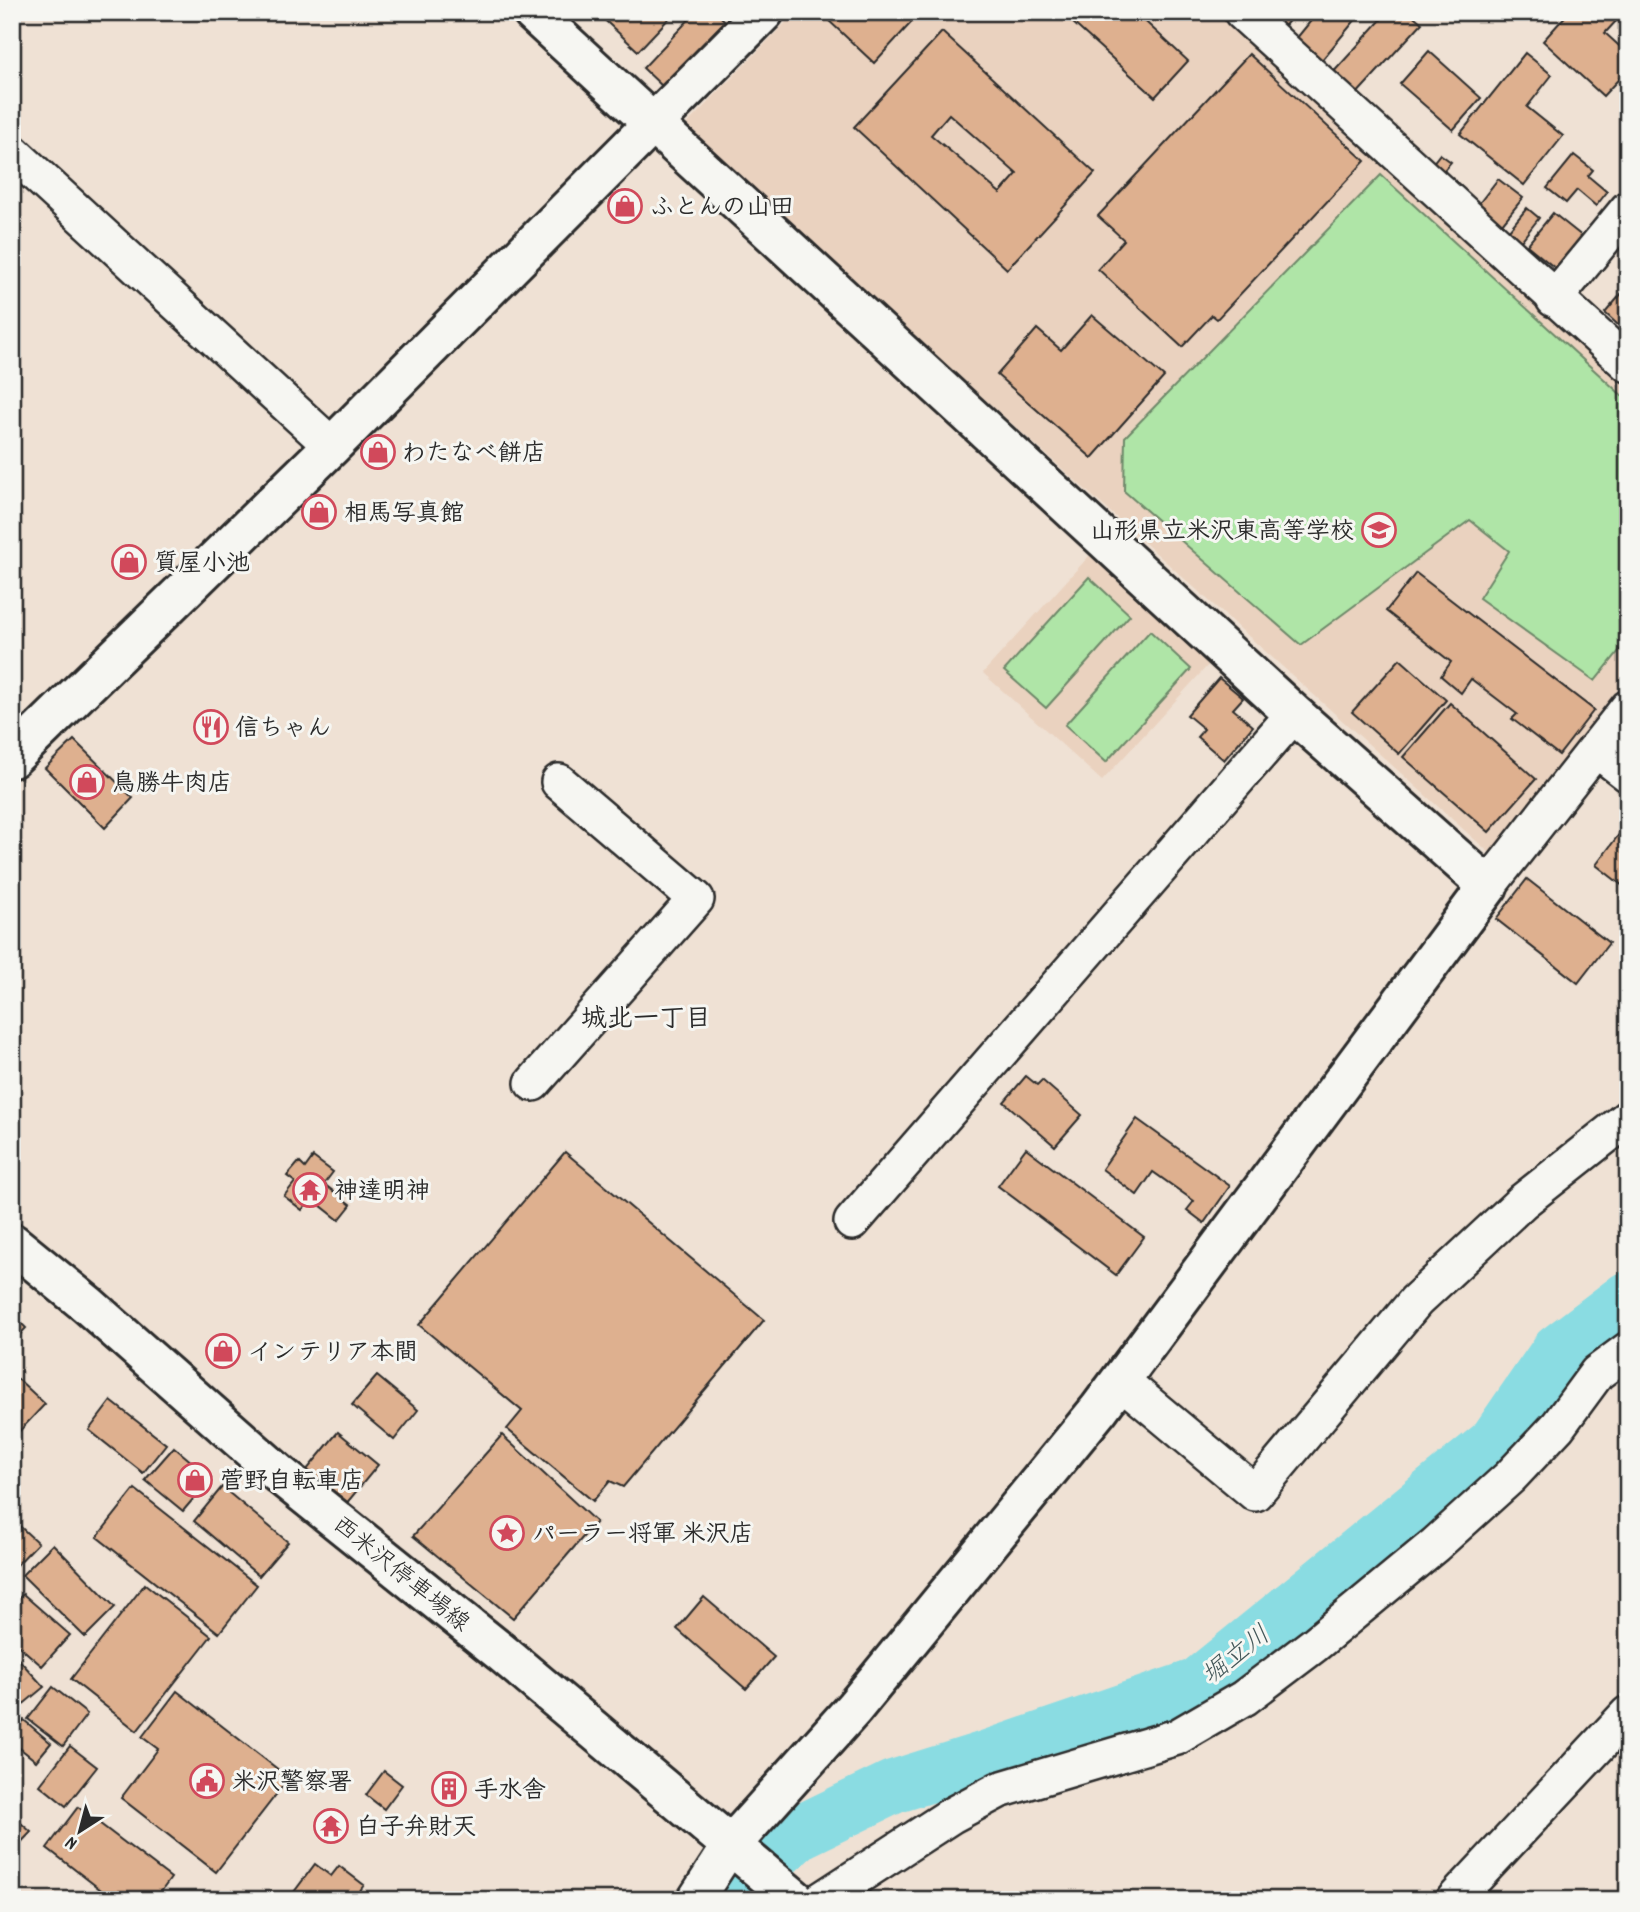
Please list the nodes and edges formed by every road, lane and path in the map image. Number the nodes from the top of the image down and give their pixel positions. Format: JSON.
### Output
{"nodes":[{"id":1,"x":532,"y":12,"type":"edge"},
{"id":2,"x":764,"y":12,"type":"edge"},
{"id":3,"x":1242,"y":12,"type":"edge"},
{"id":4,"x":653,"y":123,"type":"junction"},
{"id":5,"x":12,"y":152,"type":"edge"},
{"id":6,"x":1628,"y":209,"type":"edge"},
{"id":7,"x":1554,"y":299,"type":"junction"},
{"id":8,"x":1628,"y":364,"type":"edge"},
{"id":9,"x":332,"y":446,"type":"junction"},
{"id":10,"x":1628,"y":708,"type":"edge"},
{"id":11,"x":1294,"y":714,"type":"junction"},
{"id":12,"x":1597,"y":750,"type":"junction"},
{"id":13,"x":12,"y":758,"type":"edge"},
{"id":14,"x":1628,"y":774,"type":"edge"},
{"id":15,"x":559,"y":782,"type":"dead end"},
{"id":16,"x":1488,"y":886,"type":"junction"},
{"id":17,"x":533,"y":1083,"type":"dead end"},
{"id":18,"x":1628,"y":1118,"type":"edge"},
{"id":19,"x":852,"y":1222,"type":"dead end"},
{"id":20,"x":12,"y":1243,"type":"edge"},
{"id":21,"x":1628,"y":1350,"type":"edge"},
{"id":22,"x":1121,"y":1380,"type":"junction"},
{"id":23,"x":1628,"y":1714,"type":"edge"},
{"id":24,"x":735,"y":1850,"type":"junction"},
{"id":25,"x":695,"y":1900,"type":"edge"},
{"id":26,"x":796,"y":1900,"type":"edge"},
{"id":27,"x":821,"y":1900,"type":"edge"},
{"id":28,"x":1454,"y":1900,"type":"edge"}],
"edges":[{"from":1,"to":4,"type":"street"},
{"from":2,"to":4,"type":"street"},
{"from":3,"to":7,"type":"street"},
{"from":4,"to":9,"type":"street"},
{"from":4,"to":11,"type":"street"},
{"from":5,"to":9,"type":"street"},
{"from":6,"to":7,"type":"street"},
{"from":7,"to":8,"type":"street"},
{"from":9,"to":13,"type":"street"},
{"from":10,"to":12,"type":"street"},
{"from":11,"to":16,"type":"street"},
{"from":11,"to":19,"type":"street"},
{"from":12,"to":14,"type":"street"},
{"from":12,"to":16,"type":"street"},
{"from":15,"to":17,"type":"street"},
{"from":16,"to":22,"type":"street"},
{"from":18,"to":22,"type":"street"},
{"from":20,"to":24,"type":"street","name":"西米沢停車場線"},
{"from":21,"to":27,"type":"street"},
{"from":22,"to":24,"type":"street"},
{"from":23,"to":28,"type":"street"},
{"from":24,"to":25,"type":"street"},
{"from":24,"to":26,"type":"street","name":"西米沢停車場線"}]}
